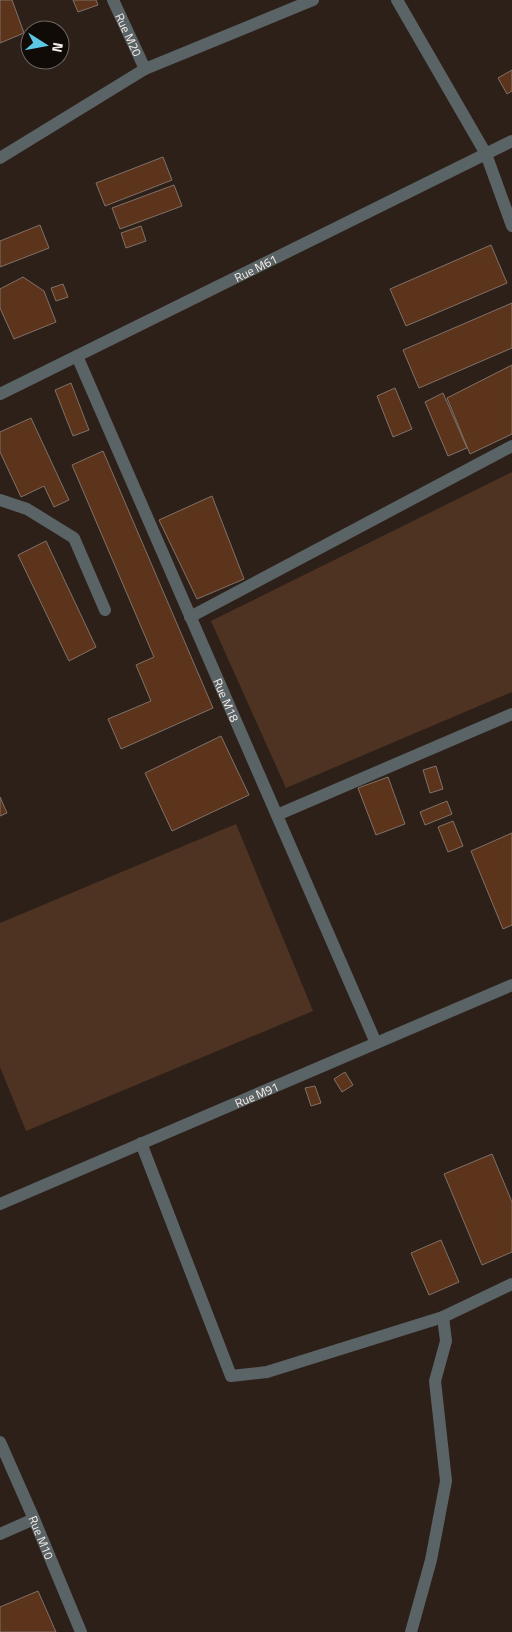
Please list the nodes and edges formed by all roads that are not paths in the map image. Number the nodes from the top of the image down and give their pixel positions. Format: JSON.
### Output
{"nodes":[{"id":1,"x":113,"y":0,"type":"edge"},
{"id":2,"x":313,"y":0,"type":"edge"},
{"id":3,"x":397,"y":0,"type":"edge"},
{"id":4,"x":145,"y":69,"type":"junction"},
{"id":5,"x":512,"y":141,"type":"edge"},
{"id":6,"x":486,"y":154,"type":"junction"},
{"id":7,"x":0,"y":158,"type":"edge"},
{"id":8,"x":512,"y":226,"type":"edge"},
{"id":9,"x":77,"y":356,"type":"junction"},
{"id":10,"x":0,"y":394,"type":"edge"},
{"id":11,"x":512,"y":446,"type":"edge"},
{"id":12,"x":0,"y":500,"type":"edge"},
{"id":13,"x":105,"y":610,"type":"dead end"},
{"id":14,"x":190,"y":617,"type":"junction"},
{"id":15,"x":512,"y":714,"type":"edge"},
{"id":16,"x":277,"y":815,"type":"junction"},
{"id":17,"x":512,"y":986,"type":"edge"},
{"id":18,"x":376,"y":1043,"type":"junction"},
{"id":19,"x":141,"y":1143,"type":"junction"},
{"id":20,"x":0,"y":1204,"type":"edge"},
{"id":21,"x":512,"y":1284,"type":"edge"},
{"id":22,"x":443,"y":1317,"type":"junction"},
{"id":23,"x":0,"y":1442,"type":"edge"},
{"id":24,"x":34,"y":1518,"type":"junction"},
{"id":25,"x":0,"y":1534,"type":"edge"},
{"id":26,"x":81,"y":1632,"type":"edge"},
{"id":27,"x":411,"y":1632,"type":"edge"}],
"edges":[{"from":1,"to":4,"type":"street","name":"Rue M20"},
{"from":2,"to":4,"type":"street"},
{"from":3,"to":6,"type":"street"},
{"from":4,"to":7,"type":"street"},
{"from":5,"to":6,"type":"street","name":"Rue M61"},
{"from":6,"to":8,"type":"street"},
{"from":6,"to":9,"type":"street","name":"Rue M61"},
{"from":9,"to":10,"type":"street","name":"Rue M61"},
{"from":9,"to":14,"type":"street","name":"Rue M18"},
{"from":11,"to":14,"type":"street"},
{"from":12,"to":13,"type":"street"},
{"from":14,"to":16,"type":"street","name":"Rue M18"},
{"from":15,"to":16,"type":"street"},
{"from":16,"to":18,"type":"street","name":"Rue M18"},
{"from":17,"to":18,"type":"street","name":"Rue M91"},
{"from":18,"to":19,"type":"street","name":"Rue M91"},
{"from":19,"to":20,"type":"street","name":"Rue M91"},
{"from":19,"to":22,"type":"street"},
{"from":21,"to":22,"type":"street"},
{"from":22,"to":27,"type":"street"},
{"from":23,"to":24,"type":"street","name":"Rue M10"},
{"from":24,"to":25,"type":"street"},
{"from":24,"to":26,"type":"street","name":"Rue M10"}]}
